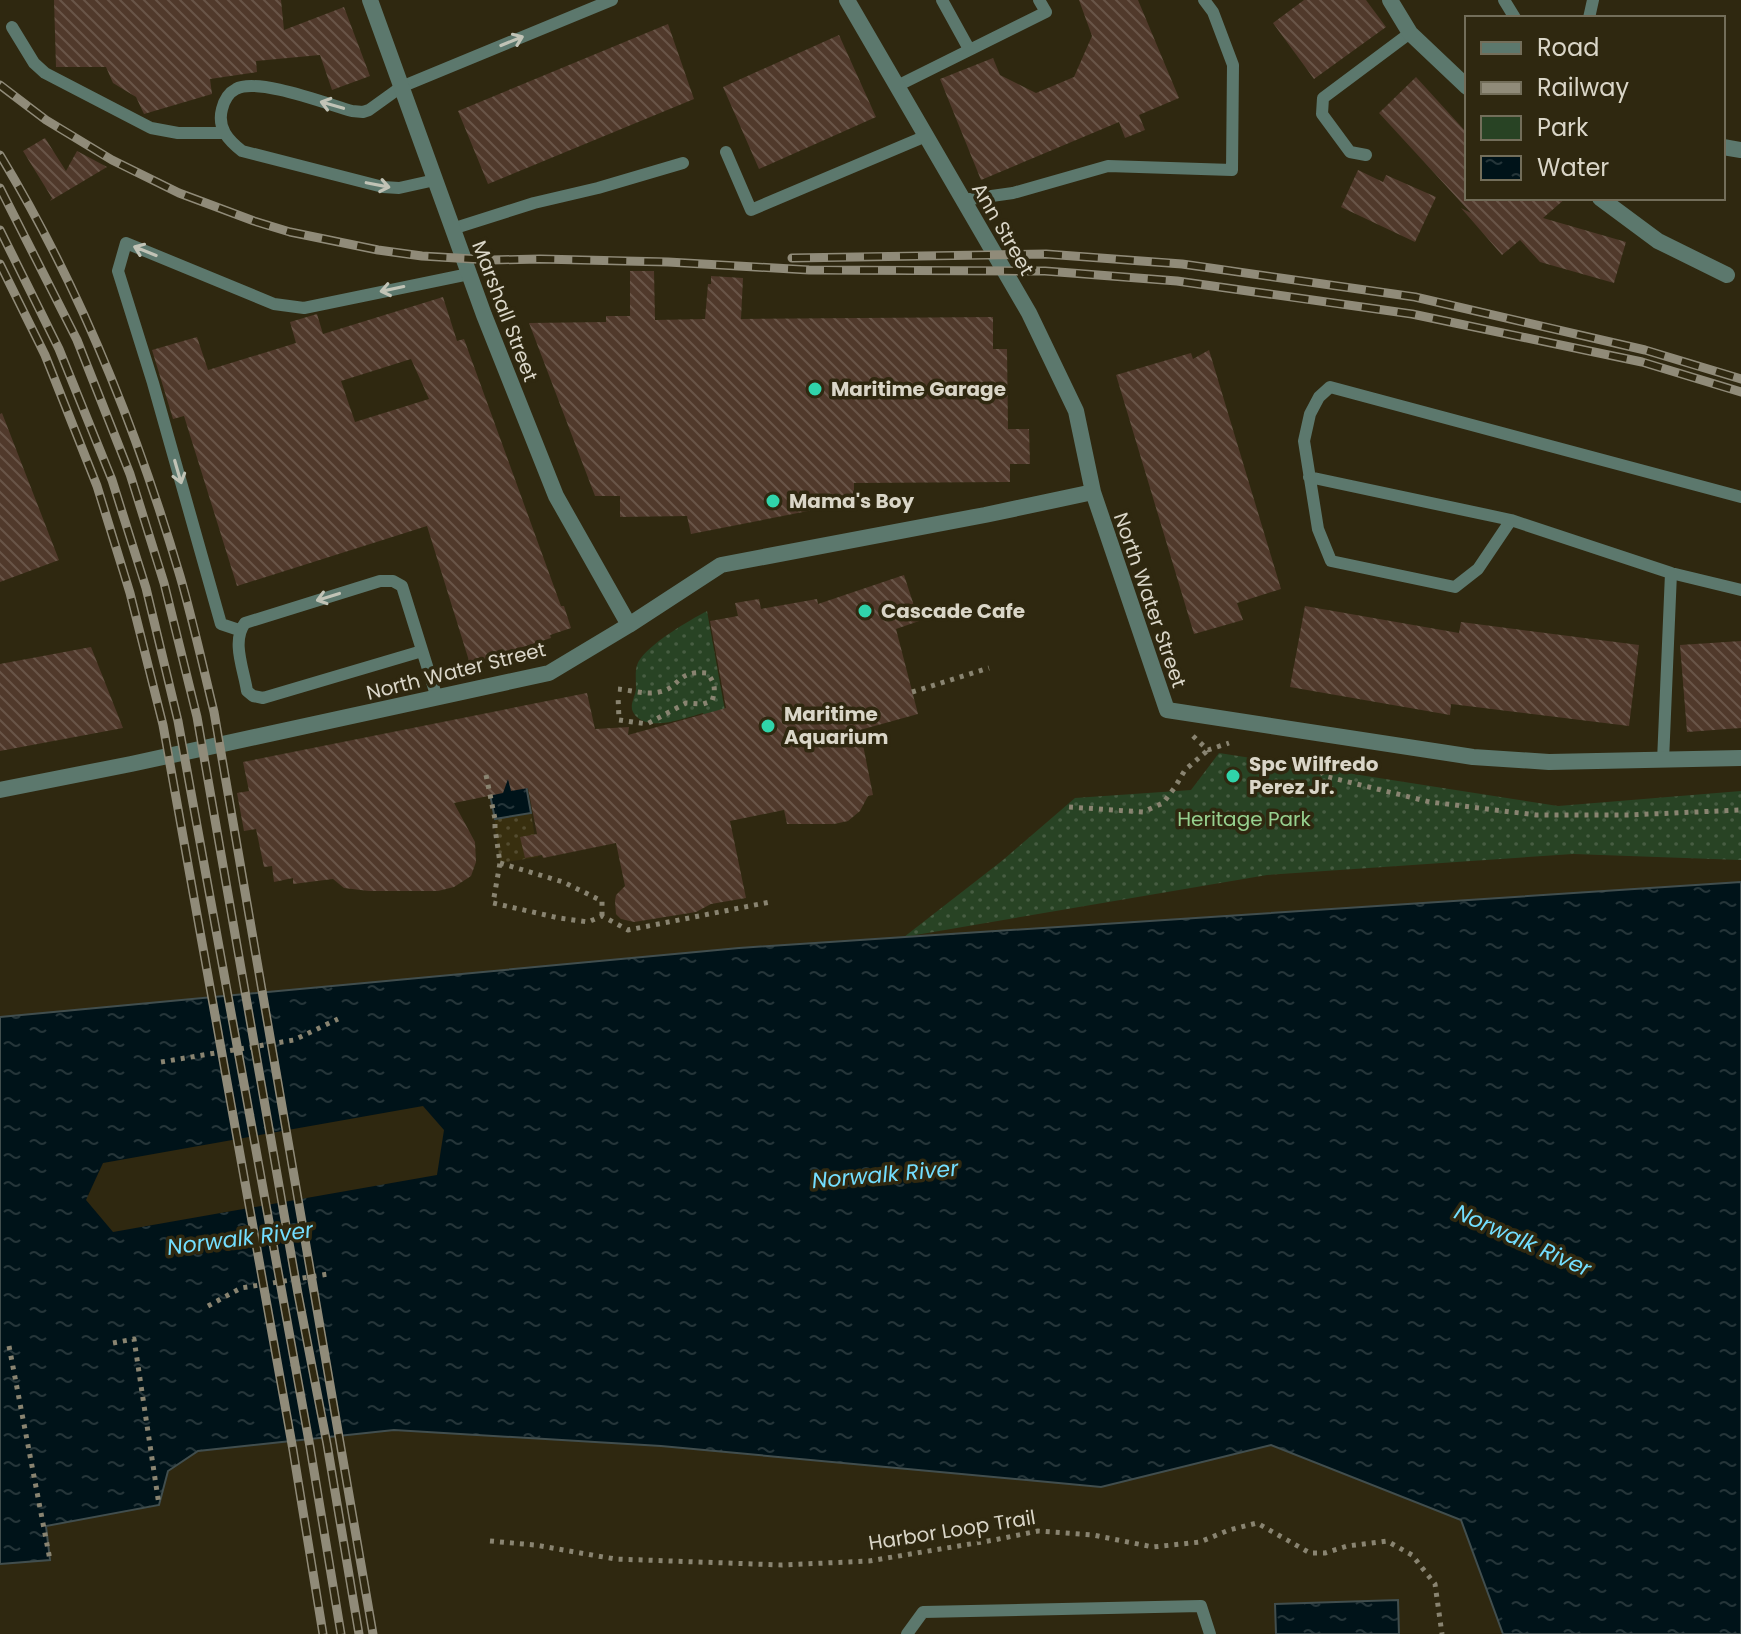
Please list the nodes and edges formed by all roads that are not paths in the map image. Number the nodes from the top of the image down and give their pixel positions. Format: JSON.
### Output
{"nodes":[{"id":1,"x":612,"y":0,"type":"edge"},
{"id":2,"x":847,"y":0,"type":"edge"},
{"id":3,"x":942,"y":0,"type":"edge"},
{"id":4,"x":1039,"y":0,"type":"edge"},
{"id":5,"x":1204,"y":0,"type":"edge"},
{"id":6,"x":1390,"y":0,"type":"edge"},
{"id":7,"x":375,"y":2,"type":"edge"},
{"id":8,"x":12,"y":27,"type":"dead end"},
{"id":9,"x":1410,"y":33,"type":"junction"},
{"id":10,"x":969,"y":49,"type":"junction"},
{"id":11,"x":1465,"y":85,"type":"edge"},
{"id":12,"x":897,"y":86,"type":"junction"},
{"id":13,"x":401,"y":87,"type":"junction"},
{"id":14,"x":225,"y":133,"type":"junction"},
{"id":15,"x":926,"y":136,"type":"junction"},
{"id":16,"x":726,"y":152,"type":"dead end"},
{"id":17,"x":1366,"y":155,"type":"dead end"},
{"id":18,"x":683,"y":163,"type":"dead end"},
{"id":19,"x":435,"y":180,"type":"junction"},
{"id":20,"x":963,"y":200,"type":"junction"},
{"id":21,"x":1603,"y":200,"type":"edge"},
{"id":22,"x":452,"y":229,"type":"junction"},
{"id":23,"x":469,"y":274,"type":"junction"},
{"id":24,"x":1727,"y":275,"type":"dead end"},
{"id":25,"x":1309,"y":477,"type":"junction"},
{"id":26,"x":1093,"y":492,"type":"junction"},
{"id":27,"x":1741,"y":497,"type":"edge"},
{"id":28,"x":1511,"y":520,"type":"junction"},
{"id":29,"x":1671,"y":573,"type":"junction"},
{"id":30,"x":1741,"y":590,"type":"edge"},
{"id":31,"x":629,"y":625,"type":"junction"},
{"id":32,"x":239,"y":630,"type":"junction"},
{"id":33,"x":422,"y":651,"type":"junction"},
{"id":34,"x":437,"y":698,"type":"junction"},
{"id":35,"x":1741,"y":758,"type":"edge"},
{"id":36,"x":1663,"y":761,"type":"junction"},
{"id":37,"x":0,"y":790,"type":"edge"},
{"id":38,"x":907,"y":1634,"type":"edge"},
{"id":39,"x":1210,"y":1634,"type":"edge"}],
"edges":[{"from":13,"to":1,"type":"lane","one_way":true},
{"from":2,"to":12,"type":"street","name":"Ann Street"},
{"from":3,"to":10,"type":"lane"},
{"from":4,"to":10,"type":"lane"},
{"from":5,"to":20,"type":"lane"},
{"from":6,"to":9,"type":"street"},
{"from":7,"to":13,"type":"street","name":"Marshall Street"},
{"from":8,"to":14,"type":"lane"},
{"from":9,"to":11,"type":"street"},
{"from":9,"to":17,"type":"lane"},
{"from":10,"to":12,"type":"lane"},
{"from":12,"to":15,"type":"street","name":"Ann Street"},
{"from":13,"to":14,"type":"lane","one_way":true},
{"from":13,"to":19,"type":"street","name":"Marshall Street"},
{"from":14,"to":19,"type":"lane","one_way":true},
{"from":15,"to":16,"type":"lane"},
{"from":15,"to":20,"type":"street","name":"Ann Street"},
{"from":18,"to":22,"type":"lane"},
{"from":19,"to":22,"type":"street","name":"Marshall Street"},
{"from":20,"to":26,"type":"street","name":"Ann Street"},
{"from":21,"to":24,"type":"street"},
{"from":22,"to":23,"type":"street","name":"Marshall Street"},
{"from":23,"to":31,"type":"street","name":"Marshall Street"},
{"from":23,"to":32,"type":"lane","one_way":true},
{"from":25,"to":27,"type":"lane"},
{"from":25,"to":28,"type":"lane"},
{"from":25,"to":28,"type":"lane"},
{"from":26,"to":31,"type":"street","name":"North Water Street"},
{"from":26,"to":36,"type":"street","name":"North Water Street"},
{"from":28,"to":29,"type":"lane"},
{"from":29,"to":30,"type":"lane"},
{"from":29,"to":36,"type":"lane"},
{"from":31,"to":34,"type":"street","name":"North Water Street"},
{"from":33,"to":32,"type":"lane","one_way":true},
{"from":32,"to":33,"type":"lane"},
{"from":33,"to":34,"type":"lane"},
{"from":34,"to":37,"type":"street","name":"North Water Street"},
{"from":35,"to":36,"type":"street","name":"North Water Street"},
{"from":38,"to":39,"type":"lane"}]}
